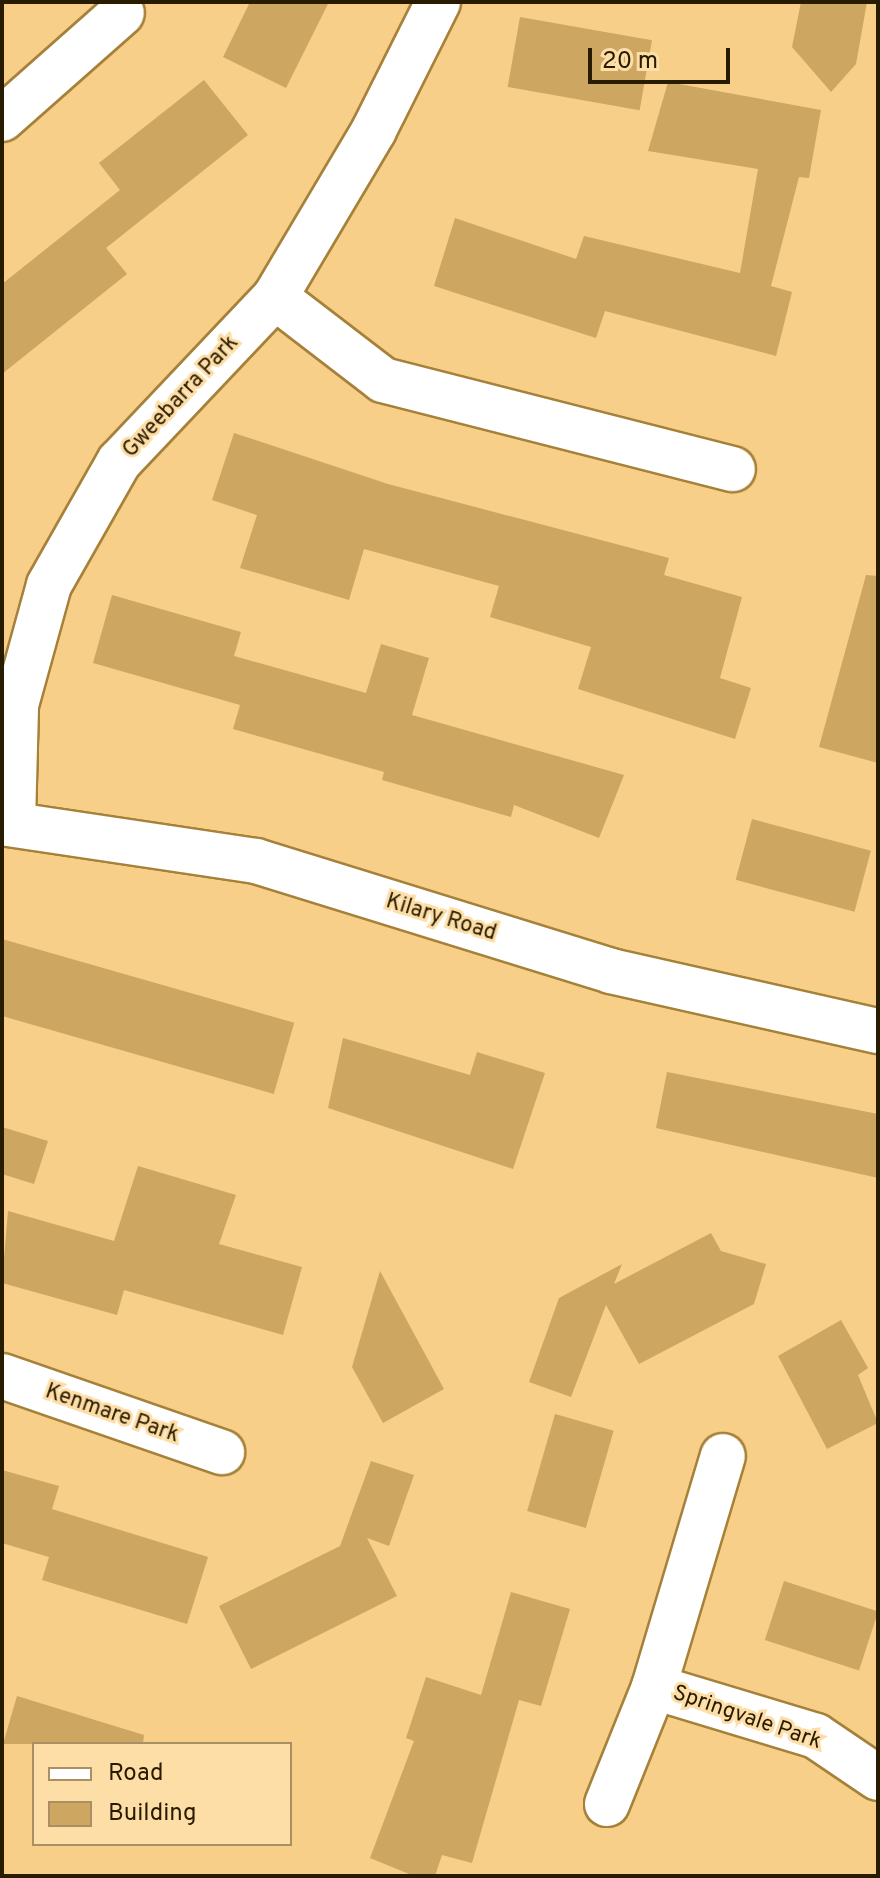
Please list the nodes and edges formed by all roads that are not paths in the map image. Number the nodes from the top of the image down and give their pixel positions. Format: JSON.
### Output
{"nodes":[{"id":1,"x":438,"y":2,"type":"edge"},
{"id":2,"x":122,"y":13,"type":"dead end"},
{"id":3,"x":2,"y":119,"type":"edge"},
{"id":4,"x":275,"y":297,"type":"junction"},
{"id":5,"x":733,"y":469,"type":"dead end"},
{"id":6,"x":7,"y":823,"type":"edge"},
{"id":7,"x":878,"y":1031,"type":"edge"},
{"id":8,"x":2,"y":1376,"type":"edge"},
{"id":9,"x":222,"y":1452,"type":"dead end"},
{"id":10,"x":723,"y":1456,"type":"dead end"},
{"id":11,"x":654,"y":1687,"type":"junction"},
{"id":12,"x":878,"y":1778,"type":"edge"},
{"id":13,"x":607,"y":1804,"type":"dead end"}],
"edges":[{"from":1,"to":4,"type":"street","name":"Gweebarra Park"},
{"from":2,"to":3,"type":"street"},
{"from":4,"to":5,"type":"street"},
{"from":4,"to":6,"type":"street","name":"Gweebarra Park"},
{"from":6,"to":7,"type":"street","name":"Kilary Road"},
{"from":8,"to":9,"type":"street","name":"Kenmare Park"},
{"from":10,"to":11,"type":"street","name":"Springvale Park"},
{"from":11,"to":12,"type":"street","name":"Springvale Park"},
{"from":11,"to":13,"type":"street","name":"Springvale Park"}]}
